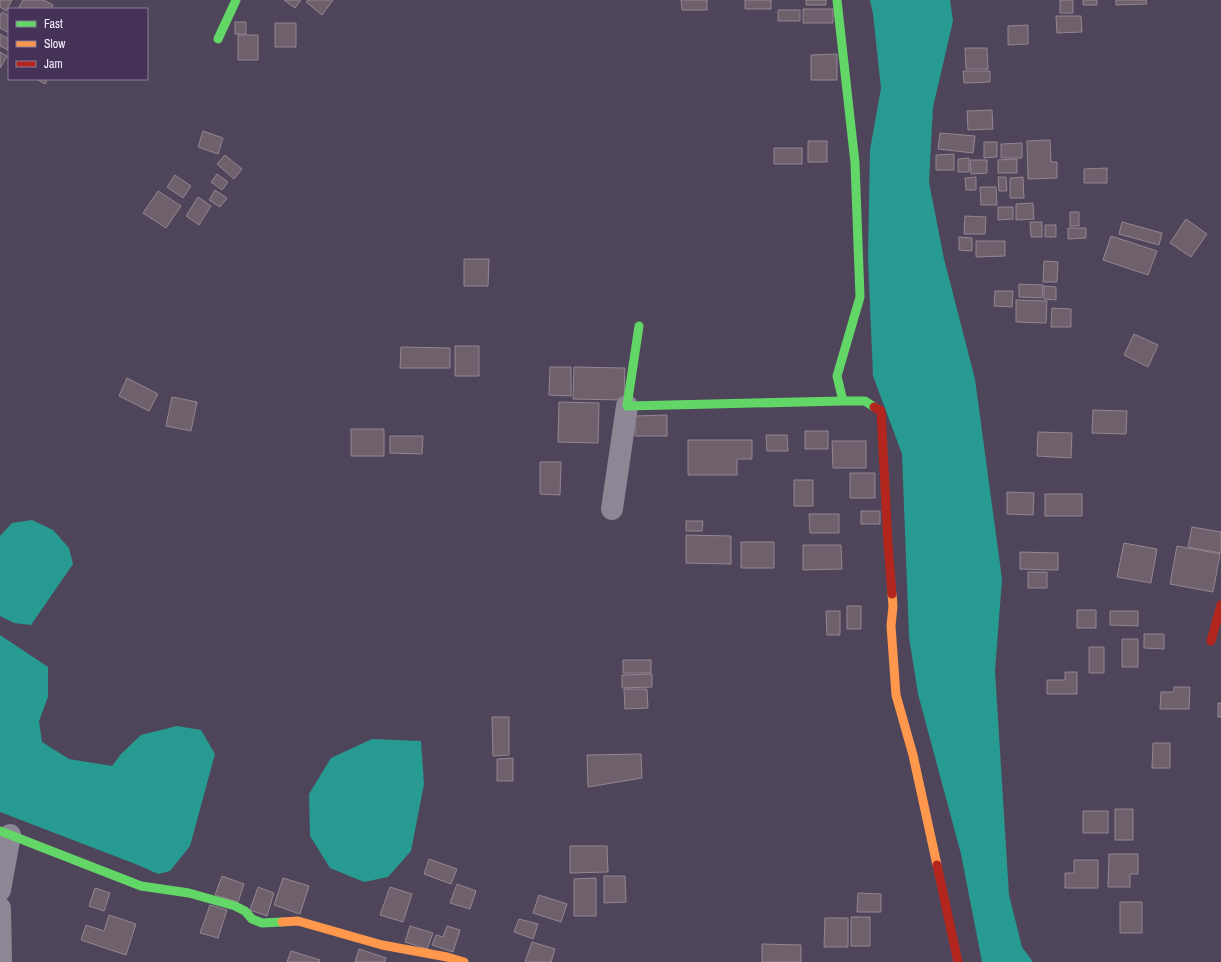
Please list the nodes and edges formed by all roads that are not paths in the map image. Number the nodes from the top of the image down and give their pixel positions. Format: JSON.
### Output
{"nodes":[{"id":1,"x":236,"y":0,"type":"edge"},
{"id":2,"x":837,"y":0,"type":"edge"},
{"id":3,"x":218,"y":40,"type":"dead end"},
{"id":4,"x":639,"y":326,"type":"dead end"},
{"id":5,"x":843,"y":401,"type":"junction"},
{"id":6,"x":627,"y":406,"type":"junction"},
{"id":7,"x":612,"y":509,"type":"dead end"},
{"id":8,"x":1221,"y":606,"type":"edge"},
{"id":9,"x":1211,"y":641,"type":"dead end"},
{"id":10,"x":5,"y":833,"type":"edge"},
{"id":11,"x":0,"y":890,"type":"edge"},
{"id":12,"x":0,"y":908,"type":"edge"},
{"id":13,"x":1,"y":962,"type":"edge"},
{"id":14,"x":464,"y":962,"type":"edge"},
{"id":15,"x":958,"y":962,"type":"edge"}],
"edges":[{"from":1,"to":3,"type":"street"},
{"from":2,"to":5,"type":"street"},
{"from":4,"to":6,"type":"street"},
{"from":5,"to":6,"type":"street"},
{"from":5,"to":15,"type":"street"},
{"from":6,"to":7,"type":"street"},
{"from":8,"to":9,"type":"street"},
{"from":10,"to":11,"type":"street"},
{"from":10,"to":14,"type":"street"},
{"from":12,"to":13,"type":"street"}]}
